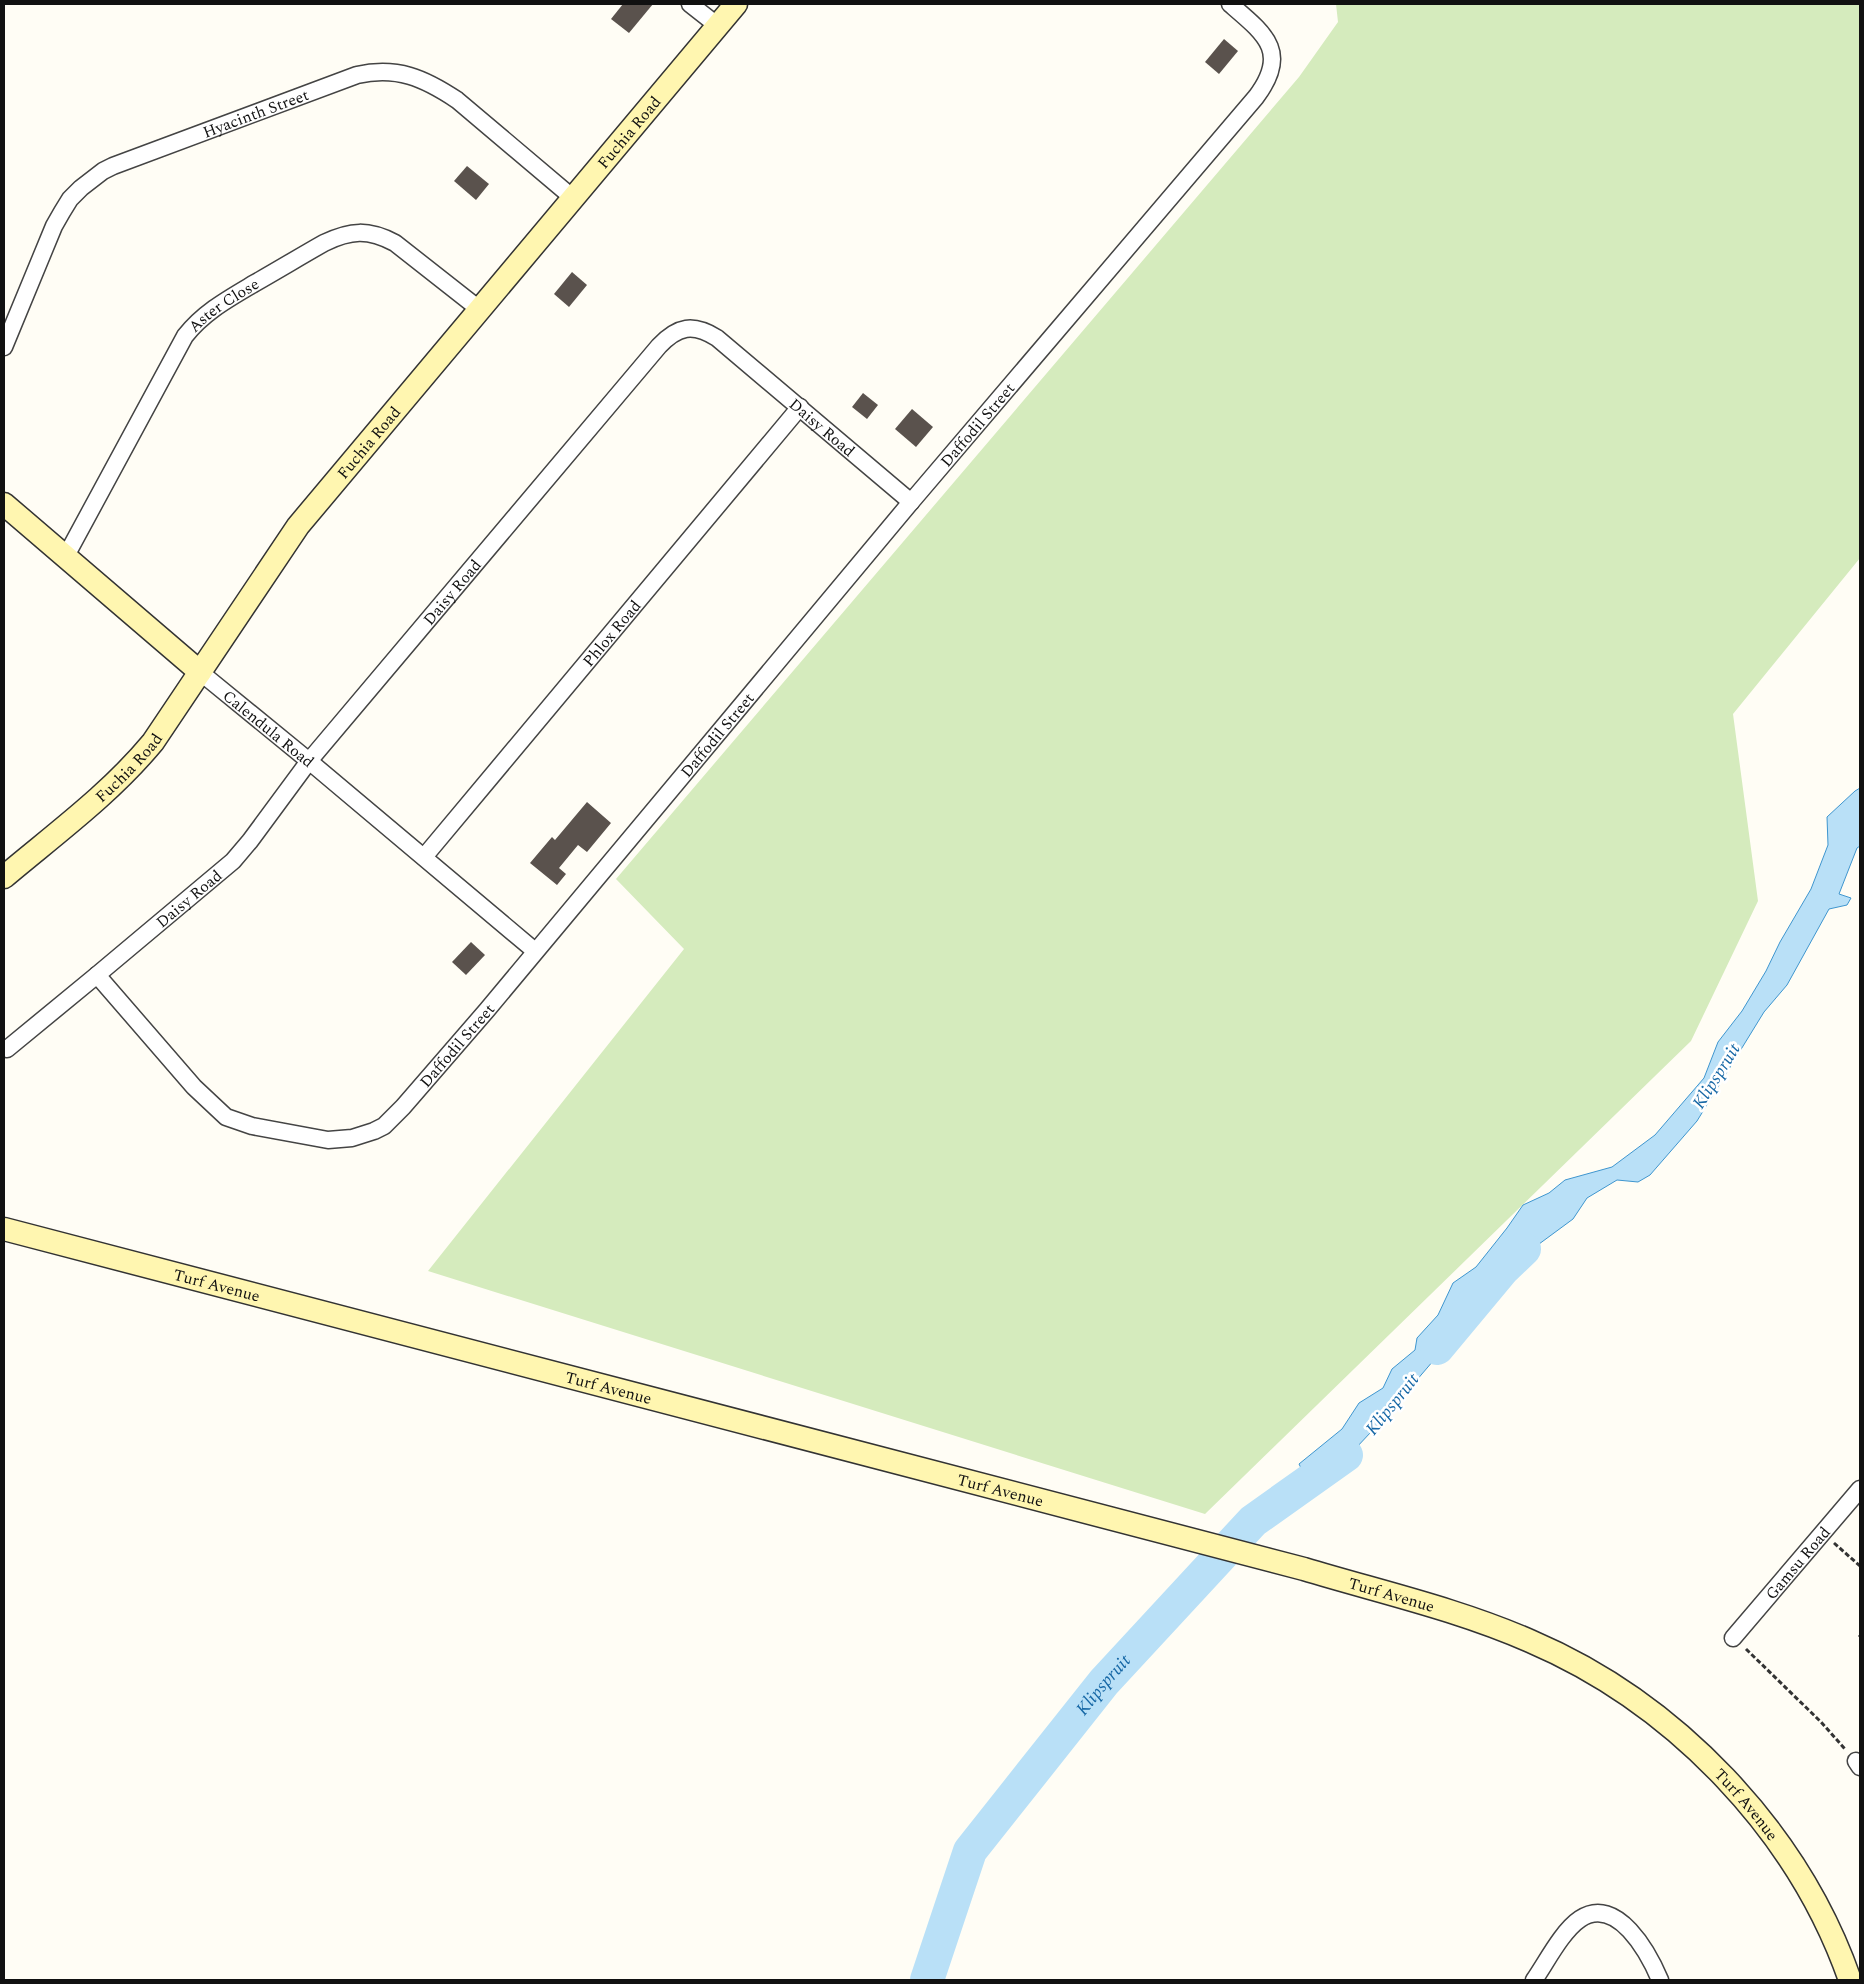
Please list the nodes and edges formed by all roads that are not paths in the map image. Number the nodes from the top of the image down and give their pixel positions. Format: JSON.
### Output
{"nodes":[{"id":1,"x":690,"y":4,"type":"edge"},
{"id":2,"x":736,"y":4,"type":"edge"},
{"id":3,"x":1230,"y":4,"type":"edge"},
{"id":4,"x":718,"y":26,"type":"junction"},
{"id":5,"x":573,"y":198,"type":"junction"},
{"id":6,"x":479,"y":309,"type":"junction"},
{"id":7,"x":4,"y":347,"type":"edge"},
{"id":8,"x":800,"y":407,"type":"junction"},
{"id":9,"x":911,"y":502,"type":"junction"},
{"id":10,"x":4,"y":504,"type":"edge"},
{"id":11,"x":66,"y":556,"type":"junction"},
{"id":12,"x":200,"y":672,"type":"junction"},
{"id":13,"x":309,"y":761,"type":"junction"},
{"id":14,"x":424,"y":857,"type":"junction"},
{"id":15,"x":4,"y":877,"type":"edge"},
{"id":16,"x":535,"y":951,"type":"junction"},
{"id":17,"x":97,"y":975,"type":"junction"},
{"id":18,"x":7,"y":1048,"type":"dead end"},
{"id":19,"x":4,"y":1229,"type":"edge"},
{"id":20,"x":1860,"y":1489,"type":"edge"},
{"id":21,"x":1733,"y":1638,"type":"road end"},
{"id":22,"x":1534,"y":1980,"type":"edge"},
{"id":23,"x":1660,"y":1980,"type":"edge"},
{"id":24,"x":1850,"y":1980,"type":"edge"}],
"edges":[{"from":1,"to":4,"type":"street"},
{"from":2,"to":4,"type":"main road","name":"Fuchia Road"},
{"from":3,"to":9,"type":"street","name":"Daffodil Street"},
{"from":4,"to":5,"type":"main road","name":"Fuchia Road"},
{"from":5,"to":6,"type":"main road","name":"Fuchia Road"},
{"from":5,"to":7,"type":"street","name":"Hyacinth Street"},
{"from":6,"to":11,"type":"street","name":"Aster Close"},
{"from":6,"to":12,"type":"main road","name":"Fuchia Road"},
{"from":8,"to":9,"type":"street","name":"Daisy Road"},
{"from":8,"to":13,"type":"street","name":"Daisy Road"},
{"from":8,"to":14,"type":"street","name":"Phlox Road"},
{"from":9,"to":16,"type":"street","name":"Daffodil Street"},
{"from":10,"to":11,"type":"main road","name":"Calendula Road"},
{"from":11,"to":12,"type":"main road","name":"Calendula Road"},
{"from":12,"to":13,"type":"street","name":"Calendula Road"},
{"from":12,"to":15,"type":"main road","name":"Fuchia Road"},
{"from":13,"to":14,"type":"street","name":"Calendula Road"},
{"from":13,"to":17,"type":"street","name":"Daisy Road"},
{"from":14,"to":16,"type":"street","name":"Calendula Road"},
{"from":16,"to":17,"type":"street","name":"Daffodil Street"},
{"from":17,"to":18,"type":"street","name":"Daisy Road"},
{"from":19,"to":24,"type":"main road","name":"Turf Avenue"},
{"from":20,"to":21,"type":"street","name":"Gamsu Road"},
{"from":22,"to":23,"type":"street"}]}
